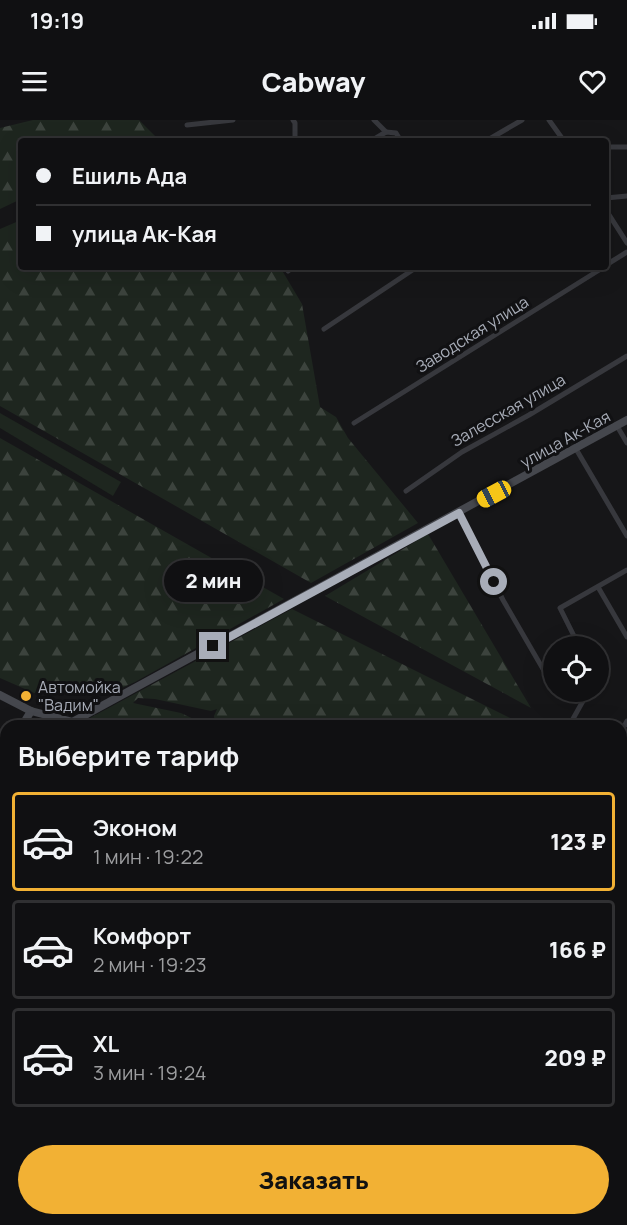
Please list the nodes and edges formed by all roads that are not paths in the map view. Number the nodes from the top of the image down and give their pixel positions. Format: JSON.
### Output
{"nodes":[{"id":1,"x":233,"y":120,"type":"edge"},
{"id":2,"x":293,"y":120,"type":"edge"},
{"id":3,"x":374,"y":120,"type":"edge"},
{"id":4,"x":522,"y":120,"type":"edge"},
{"id":5,"x":552,"y":121,"type":"edge"},
{"id":6,"x":187,"y":125,"type":"dead end"},
{"id":7,"x":386,"y":132,"type":"junction"},
{"id":8,"x":295,"y":138,"type":"edge"},
{"id":9,"x":377,"y":138,"type":"edge"},
{"id":10,"x":399,"y":138,"type":"edge"},
{"id":11,"x":491,"y":138,"type":"edge"},
{"id":12,"x":562,"y":138,"type":"edge"},
{"id":13,"x":609,"y":147,"type":"edge"},
{"id":14,"x":627,"y":147,"type":"edge"},
{"id":15,"x":627,"y":196,"type":"edge"},
{"id":16,"x":609,"y":198,"type":"edge"},
{"id":17,"x":609,"y":215,"type":"edge"},
{"id":18,"x":627,"y":243,"type":"edge"},
{"id":19,"x":627,"y":252,"type":"edge"},
{"id":20,"x":609,"y":263,"type":"edge"},
{"id":21,"x":412,"y":270,"type":"edge"},
{"id":22,"x":599,"y":270,"type":"edge"},
{"id":23,"x":324,"y":329,"type":"dead end"},
{"id":24,"x":627,"y":356,"type":"edge"},
{"id":25,"x":627,"y":420,"type":"edge"},
{"id":26,"x":354,"y":423,"type":"dead end"},
{"id":27,"x":617,"y":426,"type":"junction"},
{"id":28,"x":627,"y":443,"type":"edge"},
{"id":29,"x":576,"y":449,"type":"junction"},
{"id":30,"x":406,"y":491,"type":"dead end"},
{"id":31,"x":459,"y":513,"type":"junction"},
{"id":32,"x":627,"y":536,"type":"edge"},
{"id":33,"x":627,"y":570,"type":"edge"},
{"id":34,"x":598,"y":587,"type":"junction"},
{"id":35,"x":574,"y":636,"type":"edge"},
{"id":36,"x":627,"y":637,"type":"edge"},
{"id":37,"x":543,"y":671,"type":"edge"},
{"id":38,"x":0,"y":695,"type":"edge"},
{"id":39,"x":582,"y":702,"type":"edge"},
{"id":40,"x":31,"y":711,"type":"junction"},
{"id":41,"x":26,"y":720,"type":"edge"},
{"id":42,"x":57,"y":720,"type":"edge"},
{"id":43,"x":81,"y":720,"type":"edge"},
{"id":44,"x":572,"y":720,"type":"edge"}],
"edges":[{"from":1,"to":6,"type":"street"},
{"from":2,"to":8,"type":"street"},
{"from":3,"to":7,"type":"street"},
{"from":4,"to":11,"type":"street"},
{"from":5,"to":12,"type":"street"},
{"from":7,"to":9,"type":"street"},
{"from":7,"to":10,"type":"street"},
{"from":13,"to":14,"type":"street"},
{"from":15,"to":16,"type":"street"},
{"from":17,"to":18,"type":"street"},
{"from":19,"to":20,"type":"street","name":"Заводская улица"},
{"from":21,"to":23,"type":"street"},
{"from":22,"to":26,"type":"street","name":"Заводская улица"},
{"from":24,"to":30,"type":"street","name":"Залесская улица"},
{"from":25,"to":27,"type":"main road","name":"улица Ак-Кая"},
{"from":27,"to":28,"type":"street"},
{"from":27,"to":29,"type":"main road","name":"улица Ак-Кая"},
{"from":29,"to":31,"type":"main road","name":"улица Ак-Кая"},
{"from":29,"to":32,"type":"street"},
{"from":31,"to":37,"type":"street"},
{"from":31,"to":43,"type":"main road","name":"улица Ак-Кая"},
{"from":33,"to":34,"type":"street"},
{"from":34,"to":35,"type":"street"},
{"from":34,"to":36,"type":"street"},
{"from":38,"to":40,"type":"main road"},
{"from":39,"to":44,"type":"street"},
{"from":40,"to":41,"type":"main road"},
{"from":40,"to":42,"type":"main road"}]}
